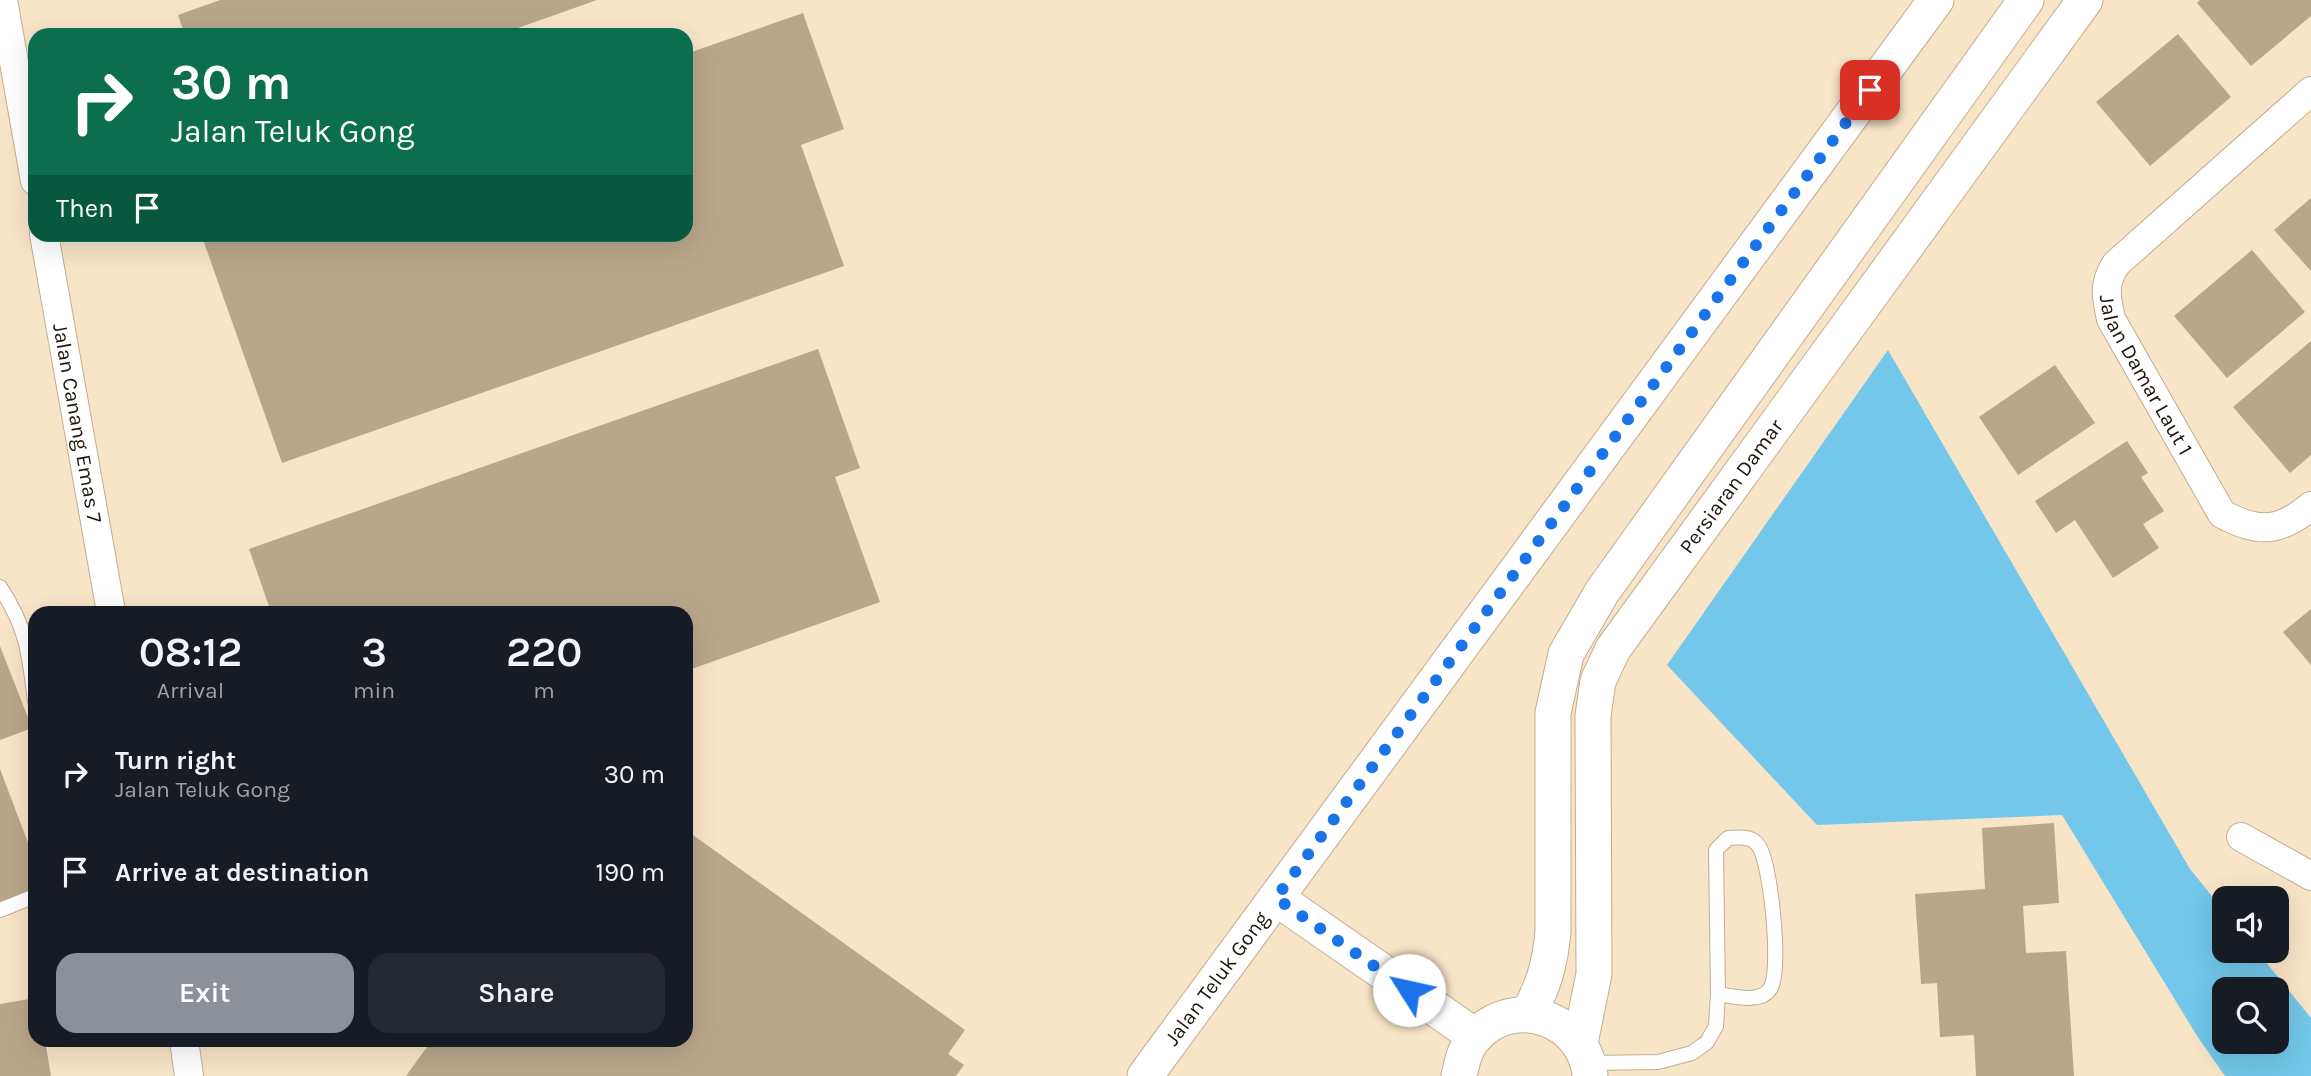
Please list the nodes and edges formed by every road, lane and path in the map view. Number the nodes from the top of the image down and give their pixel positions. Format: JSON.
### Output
{"nodes":[{"id":1,"x":3,"y":0,"type":"edge"},
{"id":2,"x":1936,"y":0,"type":"edge"},
{"id":3,"x":2026,"y":0,"type":"edge"},
{"id":4,"x":2085,"y":0,"type":"edge"},
{"id":5,"x":2311,"y":91,"type":"edge"},
{"id":6,"x":28,"y":141,"type":"edge"},
{"id":7,"x":45,"y":242,"type":"edge"},
{"id":8,"x":2311,"y":506,"type":"edge"},
{"id":9,"x":0,"y":587,"type":"edge"},
{"id":10,"x":110,"y":606,"type":"edge"},
{"id":11,"x":28,"y":641,"type":"edge"},
{"id":12,"x":2241,"y":837,"type":"dead end"},
{"id":13,"x":2311,"y":876,"type":"edge"},
{"id":14,"x":1276,"y":898,"type":"junction"},
{"id":15,"x":28,"y":899,"type":"edge"},
{"id":16,"x":0,"y":910,"type":"edge"},
{"id":17,"x":1718,"y":995,"type":"junction"},
{"id":18,"x":1528,"y":1014,"type":"junction"},
{"id":19,"x":1475,"y":1036,"type":"junction"},
{"id":20,"x":185,"y":1047,"type":"edge"},
{"id":21,"x":1587,"y":1061,"type":"edge"},
{"id":22,"x":189,"y":1076,"type":"edge"},
{"id":23,"x":1145,"y":1076,"type":"edge"},
{"id":24,"x":1459,"y":1076,"type":"edge"}],
"edges":[{"from":1,"to":6,"type":"street"},
{"from":2,"to":14,"type":"street","name":"Jalan Teluk Gong"},
{"from":3,"to":18,"type":"street","name":"Persiaran Damar"},
{"from":4,"to":21,"type":"street","name":"Persiaran Damar"},
{"from":5,"to":8,"type":"street","name":"Jalan Damar Laut 1"},
{"from":7,"to":10,"type":"street","name":"Jalan Canang Emas 7"},
{"from":9,"to":11,"type":"lane"},
{"from":12,"to":13,"type":"street"},
{"from":14,"to":19,"type":"street"},
{"from":14,"to":23,"type":"street","name":"Jalan Teluk Gong"},
{"from":15,"to":16,"type":"lane"},
{"from":17,"to":17,"type":"lane"},
{"from":17,"to":21,"type":"lane"},
{"from":18,"to":19,"type":"street"},
{"from":18,"to":21,"type":"street"},
{"from":19,"to":24,"type":"street"},
{"from":20,"to":22,"type":"street"}]}
